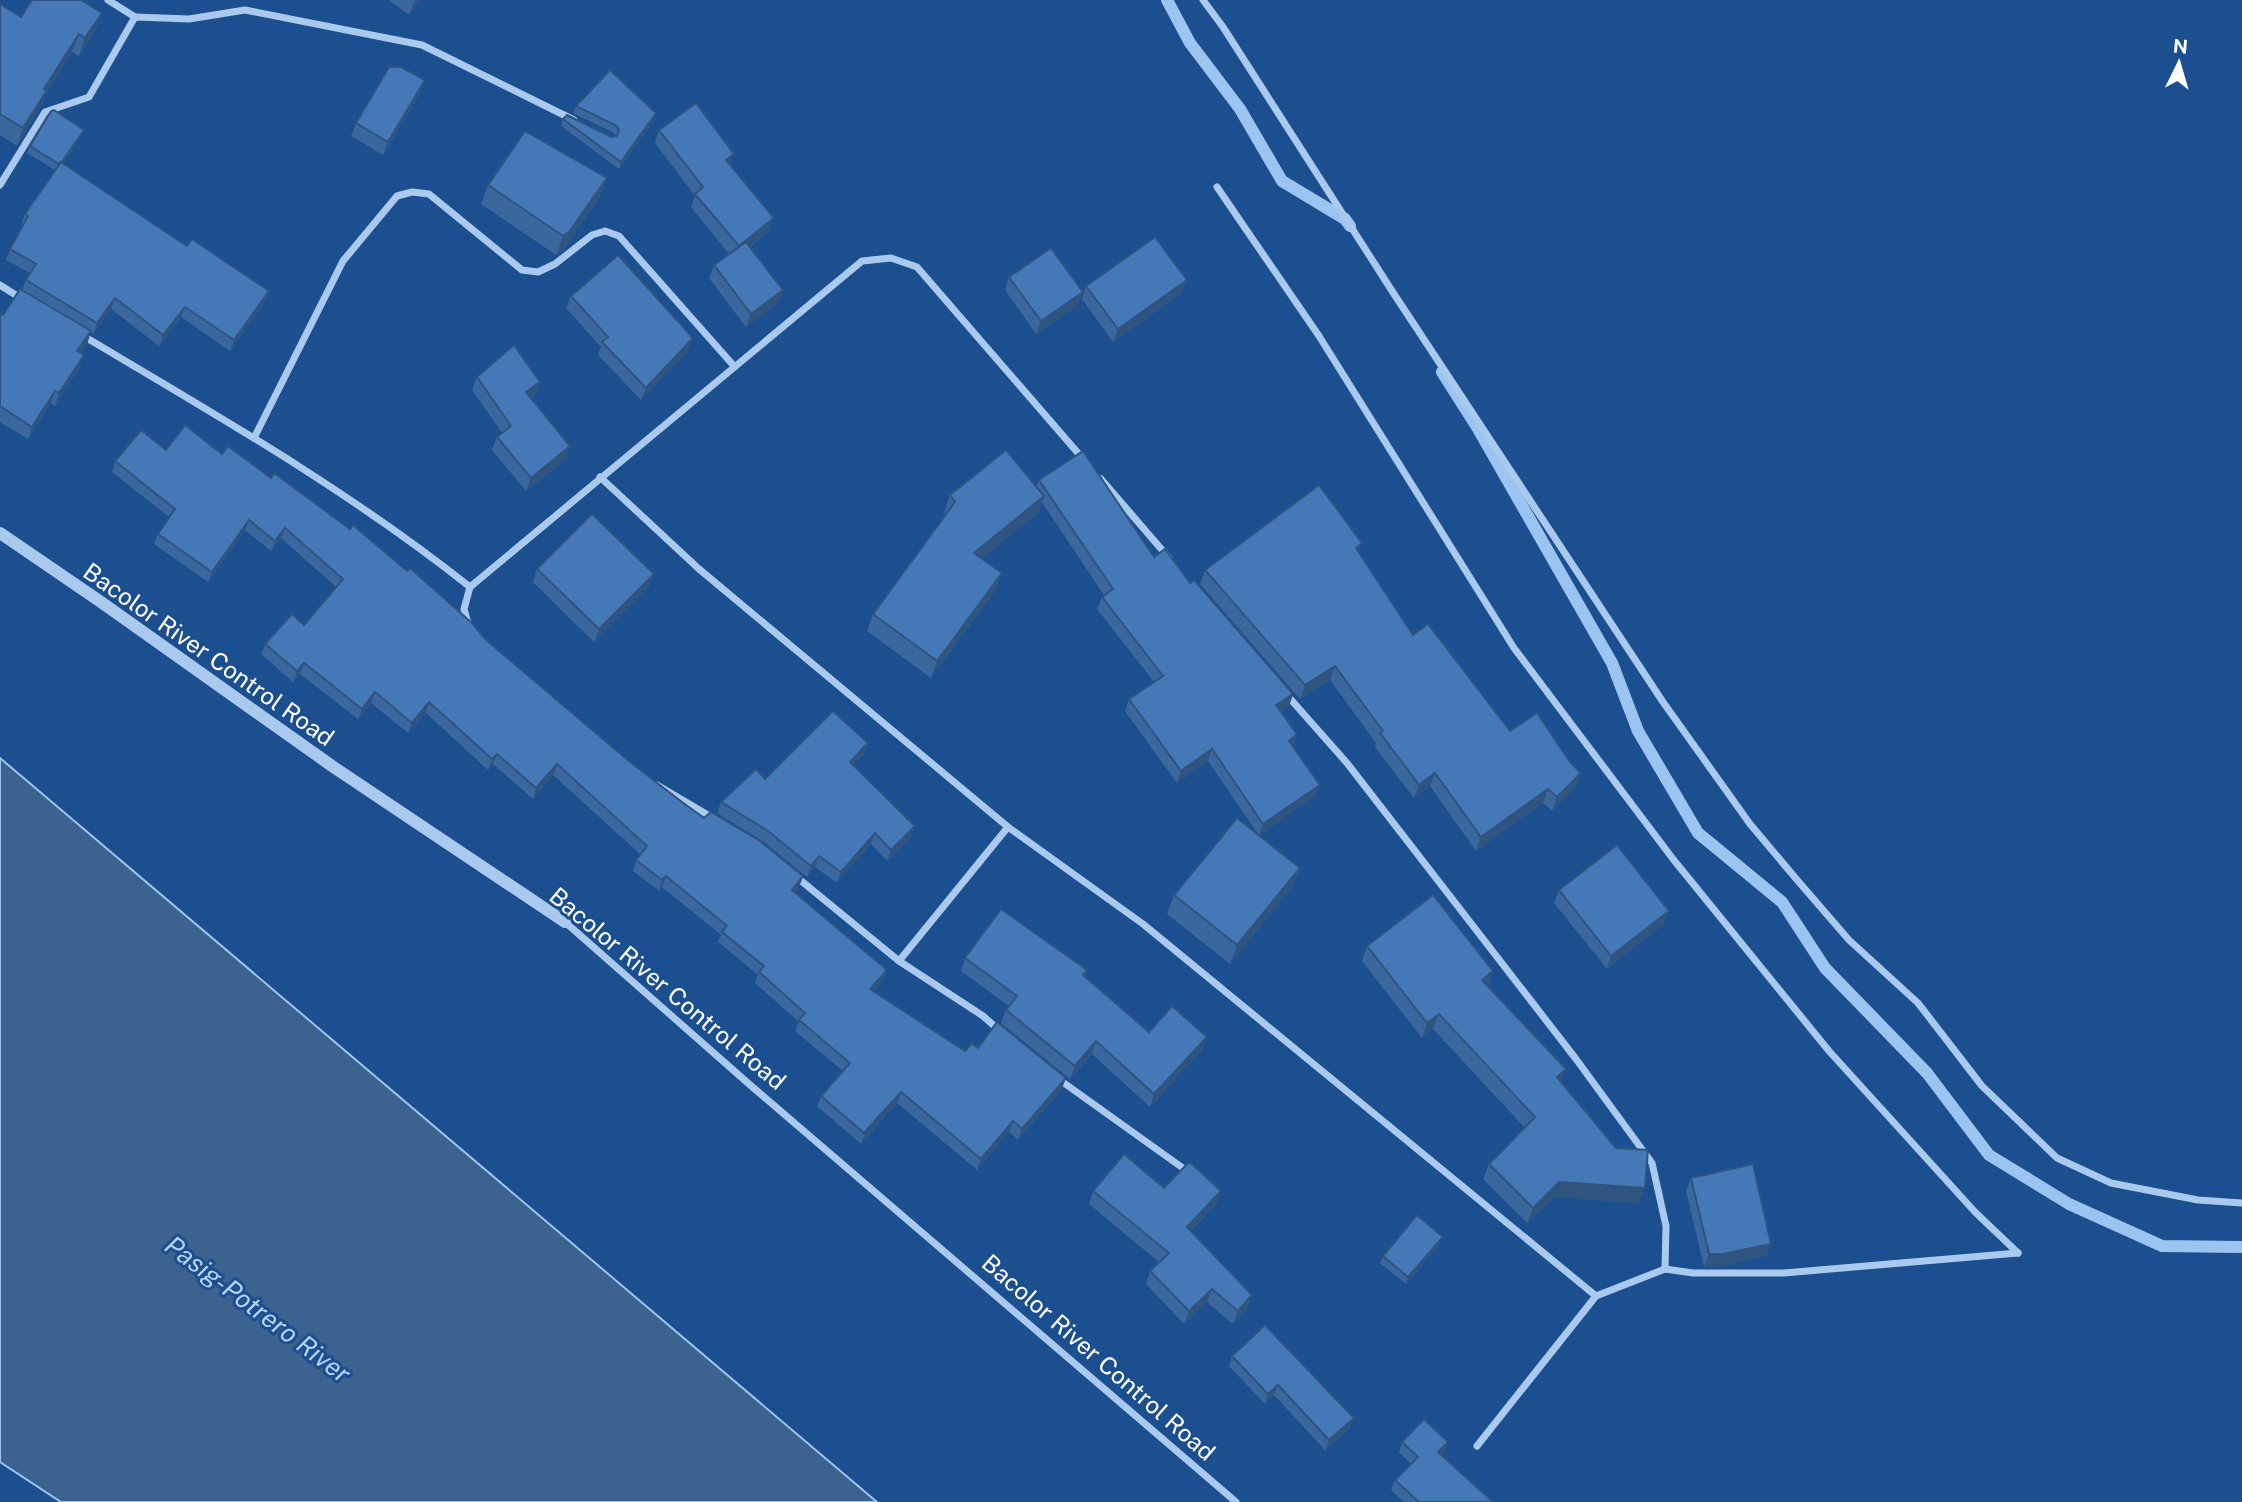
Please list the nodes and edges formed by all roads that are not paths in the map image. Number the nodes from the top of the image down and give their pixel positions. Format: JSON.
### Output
{"nodes":[{"id":1,"x":108,"y":0,"type":"edge"},
{"id":2,"x":1203,"y":0,"type":"edge"},
{"id":3,"x":135,"y":17,"type":"junction"},
{"id":4,"x":587,"y":127,"type":"edge"},
{"id":5,"x":0,"y":185,"type":"edge"},
{"id":6,"x":1217,"y":187,"type":"dead end"},
{"id":7,"x":0,"y":285,"type":"edge"},
{"id":8,"x":35,"y":306,"type":"edge"},
{"id":9,"x":69,"y":327,"type":"edge"},
{"id":10,"x":734,"y":366,"type":"junction"},
{"id":11,"x":254,"y":439,"type":"junction"},
{"id":12,"x":600,"y":477,"type":"junction"},
{"id":13,"x":0,"y":533,"type":"edge"},
{"id":14,"x":1173,"y":563,"type":"edge"},
{"id":15,"x":470,"y":587,"type":"junction"},
{"id":16,"x":477,"y":635,"type":"edge"},
{"id":17,"x":1283,"y":689,"type":"edge"},
{"id":18,"x":653,"y":782,"type":"edge"},
{"id":19,"x":724,"y":825,"type":"edge"},
{"id":20,"x":1008,"y":827,"type":"junction"},
{"id":21,"x":792,"y":873,"type":"edge"},
{"id":22,"x":565,"y":922,"type":"joint"},
{"id":23,"x":899,"y":961,"type":"junction"},
{"id":24,"x":1003,"y":1034,"type":"edge"},
{"id":25,"x":1045,"y":1069,"type":"edge"},
{"id":26,"x":1187,"y":1171,"type":"edge"},
{"id":27,"x":2242,"y":1203,"type":"edge"},
{"id":28,"x":1665,"y":1269,"type":"junction"},
{"id":29,"x":1595,"y":1296,"type":"junction"},
{"id":30,"x":1478,"y":1446,"type":"dead end"},
{"id":31,"x":1236,"y":1502,"type":"edge"}],
"edges":[{"from":1,"to":3,"type":"street"},
{"from":2,"to":27,"type":"street"},
{"from":3,"to":4,"type":"street"},
{"from":3,"to":5,"type":"street"},
{"from":6,"to":28,"type":"street"},
{"from":7,"to":8,"type":"street"},
{"from":9,"to":11,"type":"street"},
{"from":10,"to":11,"type":"street"},
{"from":10,"to":12,"type":"street"},
{"from":10,"to":14,"type":"street"},
{"from":11,"to":15,"type":"street"},
{"from":12,"to":15,"type":"street"},
{"from":12,"to":20,"type":"street"},
{"from":13,"to":22,"type":"street","name":"Bacolor River Control Road"},
{"from":15,"to":16,"type":"street"},
{"from":17,"to":28,"type":"street"},
{"from":18,"to":19,"type":"street"},
{"from":20,"to":23,"type":"street"},
{"from":20,"to":29,"type":"street"},
{"from":21,"to":23,"type":"street"},
{"from":22,"to":31,"type":"street","name":"Bacolor River Control Road"},
{"from":23,"to":24,"type":"street"},
{"from":25,"to":26,"type":"street"},
{"from":28,"to":29,"type":"street"},
{"from":29,"to":30,"type":"street"}]}
